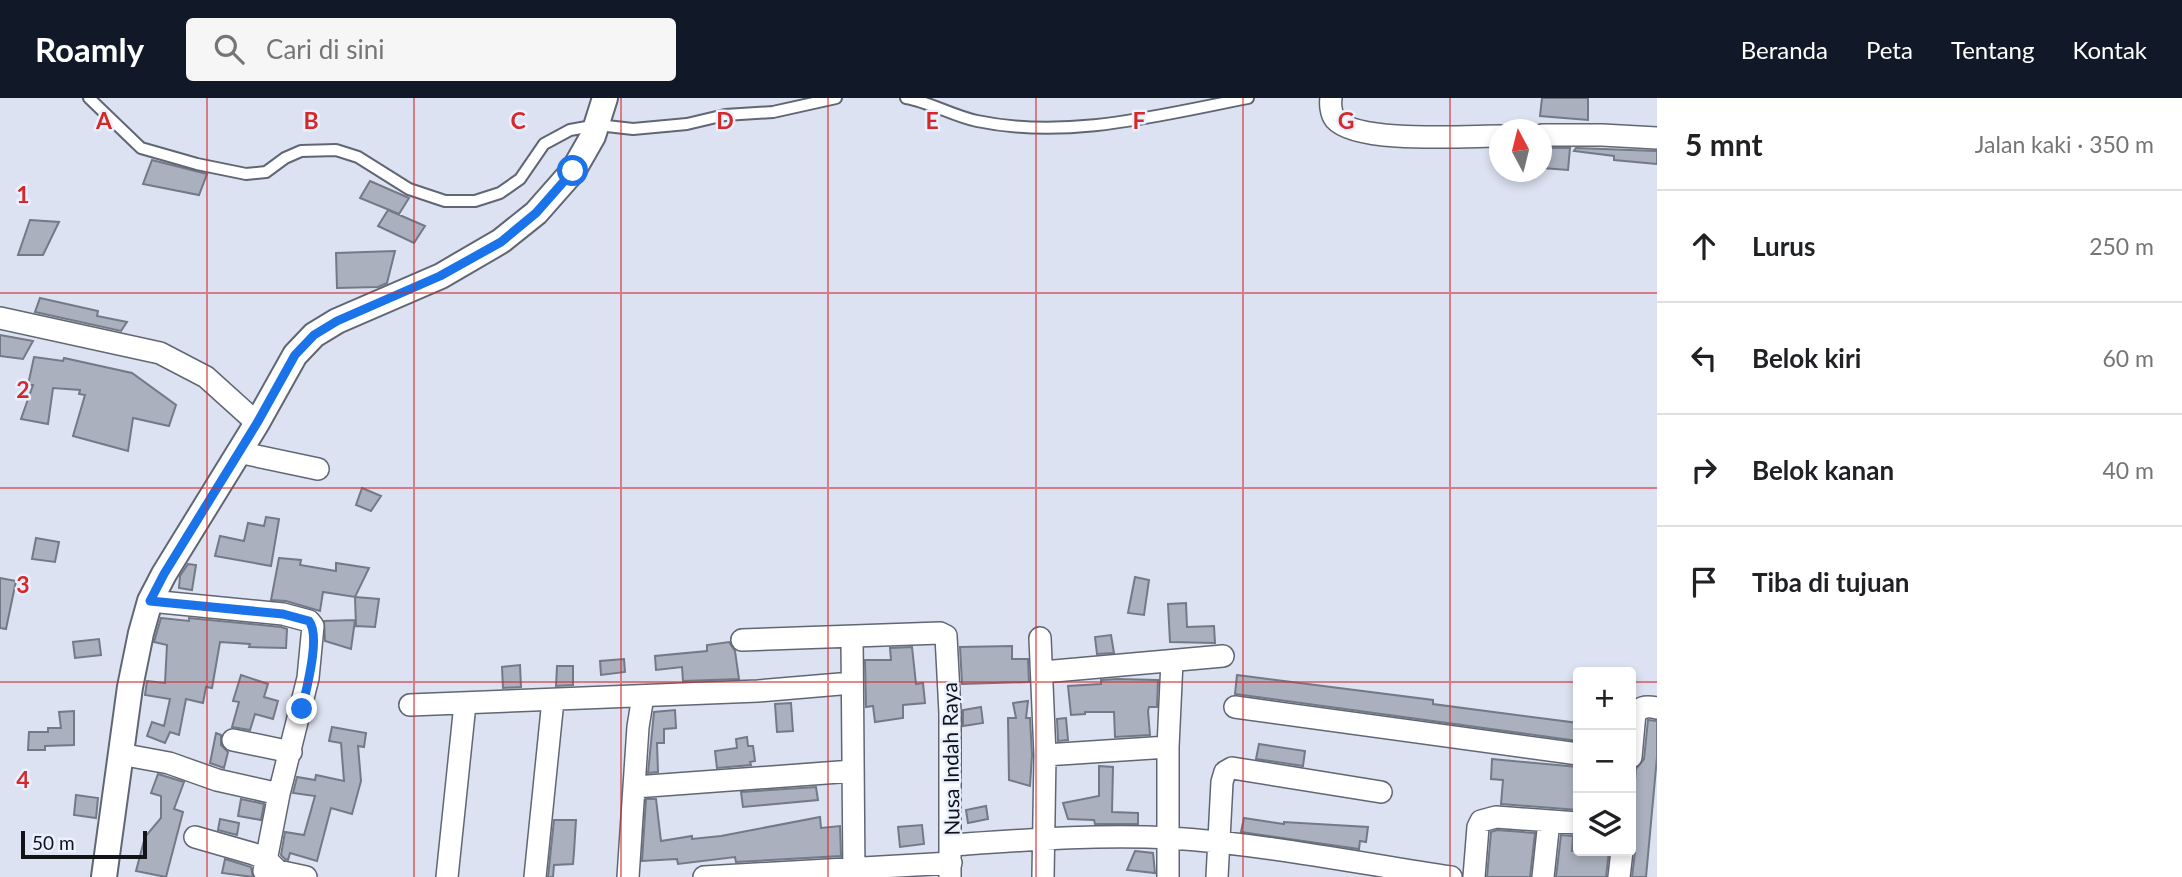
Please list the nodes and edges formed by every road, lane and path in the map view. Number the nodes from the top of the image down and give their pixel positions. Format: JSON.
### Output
{"nodes":[{"id":1,"x":89,"y":98,"type":"edge"},
{"id":2,"x":605,"y":98,"type":"edge"},
{"id":3,"x":835,"y":98,"type":"edge"},
{"id":4,"x":906,"y":98,"type":"edge"},
{"id":5,"x":1248,"y":98,"type":"edge"},
{"id":6,"x":1331,"y":98,"type":"edge"},
{"id":7,"x":598,"y":125,"type":"junction"},
{"id":8,"x":1552,"y":135,"type":"edge"},
{"id":9,"x":1489,"y":136,"type":"edge"},
{"id":10,"x":1657,"y":138,"type":"edge"},
{"id":11,"x":0,"y":318,"type":"edge"},
{"id":12,"x":257,"y":423,"type":"junction"},
{"id":13,"x":238,"y":452,"type":"junction"},
{"id":14,"x":318,"y":468,"type":"dead end"},
{"id":15,"x":150,"y":601,"type":"junction"},
{"id":16,"x":852,"y":636,"type":"junction"},
{"id":17,"x":1040,"y":638,"type":"dead end"},
{"id":18,"x":742,"y":640,"type":"dead end"},
{"id":19,"x":1223,"y":656,"type":"dead end"},
{"id":20,"x":1172,"y":661,"type":"junction"},
{"id":21,"x":1043,"y":672,"type":"junction"},
{"id":22,"x":852,"y":683,"type":"junction"},
{"id":23,"x":643,"y":696,"type":"junction"},
{"id":24,"x":554,"y":700,"type":"junction"},
{"id":25,"x":465,"y":704,"type":"junction"},
{"id":26,"x":410,"y":705,"type":"dead end"},
{"id":27,"x":1235,"y":707,"type":"dead end"},
{"id":28,"x":1657,"y":708,"type":"edge"},
{"id":29,"x":1633,"y":730,"type":"edge"},
{"id":30,"x":233,"y":740,"type":"dead end"},
{"id":31,"x":1168,"y":747,"type":"junction"},
{"id":32,"x":291,"y":752,"type":"junction"},
{"id":33,"x":1573,"y":753,"type":"edge"},
{"id":34,"x":120,"y":754,"type":"junction"},
{"id":35,"x":1045,"y":755,"type":"junction"},
{"id":36,"x":853,"y":771,"type":"junction"},
{"id":37,"x":635,"y":786,"type":"junction"},
{"id":38,"x":1381,"y":792,"type":"dead end"},
{"id":39,"x":279,"y":794,"type":"junction"},
{"id":40,"x":1549,"y":821,"type":"junction"},
{"id":41,"x":1573,"y":823,"type":"edge"},
{"id":42,"x":195,"y":836,"type":"dead end"},
{"id":43,"x":1168,"y":838,"type":"junction"},
{"id":44,"x":1043,"y":840,"type":"junction"},
{"id":45,"x":1219,"y":843,"type":"junction"},
{"id":46,"x":1621,"y":856,"type":"edge"},
{"id":47,"x":951,"y":861,"type":"edge"},
{"id":48,"x":264,"y":868,"type":"edge"},
{"id":49,"x":854,"y":873,"type":"edge"},
{"id":50,"x":104,"y":877,"type":"edge"},
{"id":51,"x":306,"y":877,"type":"edge"},
{"id":52,"x":447,"y":877,"type":"edge"},
{"id":53,"x":535,"y":877,"type":"edge"},
{"id":54,"x":628,"y":877,"type":"edge"},
{"id":55,"x":704,"y":877,"type":"edge"},
{"id":56,"x":1043,"y":877,"type":"edge"},
{"id":57,"x":1168,"y":877,"type":"edge"},
{"id":58,"x":1217,"y":877,"type":"edge"},
{"id":59,"x":1451,"y":877,"type":"edge"},
{"id":60,"x":1474,"y":877,"type":"edge"},
{"id":61,"x":1543,"y":877,"type":"edge"},
{"id":62,"x":1619,"y":877,"type":"edge"}],
"edges":[{"from":1,"to":7,"type":"lane"},
{"from":2,"to":7,"type":"street"},
{"from":3,"to":7,"type":"lane"},
{"from":4,"to":5,"type":"lane"},
{"from":6,"to":9,"type":"street"},
{"from":7,"to":12,"type":"street"},
{"from":8,"to":10,"type":"street"},
{"from":11,"to":12,"type":"street"},
{"from":12,"to":13,"type":"street"},
{"from":13,"to":14,"type":"street"},
{"from":13,"to":15,"type":"street"},
{"from":15,"to":32,"type":"street"},
{"from":15,"to":34,"type":"street"},
{"from":16,"to":18,"type":"street"},
{"from":16,"to":22,"type":"street"},
{"from":16,"to":47,"type":"street","name":"Nusa Indah Raya"},
{"from":17,"to":21,"type":"street"},
{"from":19,"to":20,"type":"street"},
{"from":20,"to":21,"type":"street"},
{"from":20,"to":31,"type":"street"},
{"from":21,"to":35,"type":"street"},
{"from":22,"to":23,"type":"street"},
{"from":22,"to":36,"type":"street"},
{"from":23,"to":24,"type":"street"},
{"from":23,"to":37,"type":"street"},
{"from":24,"to":25,"type":"street"},
{"from":24,"to":53,"type":"street"},
{"from":25,"to":26,"type":"street"},
{"from":25,"to":52,"type":"street"},
{"from":27,"to":33,"type":"street"},
{"from":28,"to":29,"type":"street"},
{"from":30,"to":32,"type":"street"},
{"from":31,"to":35,"type":"street"},
{"from":31,"to":43,"type":"street"},
{"from":32,"to":39,"type":"street"},
{"from":34,"to":39,"type":"street"},
{"from":34,"to":50,"type":"street"},
{"from":35,"to":44,"type":"street"},
{"from":36,"to":37,"type":"street"},
{"from":36,"to":49,"type":"street"},
{"from":37,"to":54,"type":"street"},
{"from":38,"to":45,"type":"street"},
{"from":39,"to":48,"type":"street"},
{"from":40,"to":41,"type":"street"},
{"from":40,"to":60,"type":"street"},
{"from":40,"to":61,"type":"street"},
{"from":42,"to":48,"type":"street"},
{"from":43,"to":44,"type":"street"},
{"from":43,"to":45,"type":"street"},
{"from":43,"to":57,"type":"street"},
{"from":44,"to":47,"type":"street"},
{"from":44,"to":56,"type":"street"},
{"from":45,"to":58,"type":"street"},
{"from":45,"to":59,"type":"street"},
{"from":46,"to":62,"type":"street"},
{"from":47,"to":49,"type":"street"},
{"from":48,"to":51,"type":"street"},
{"from":49,"to":55,"type":"street"}]}
